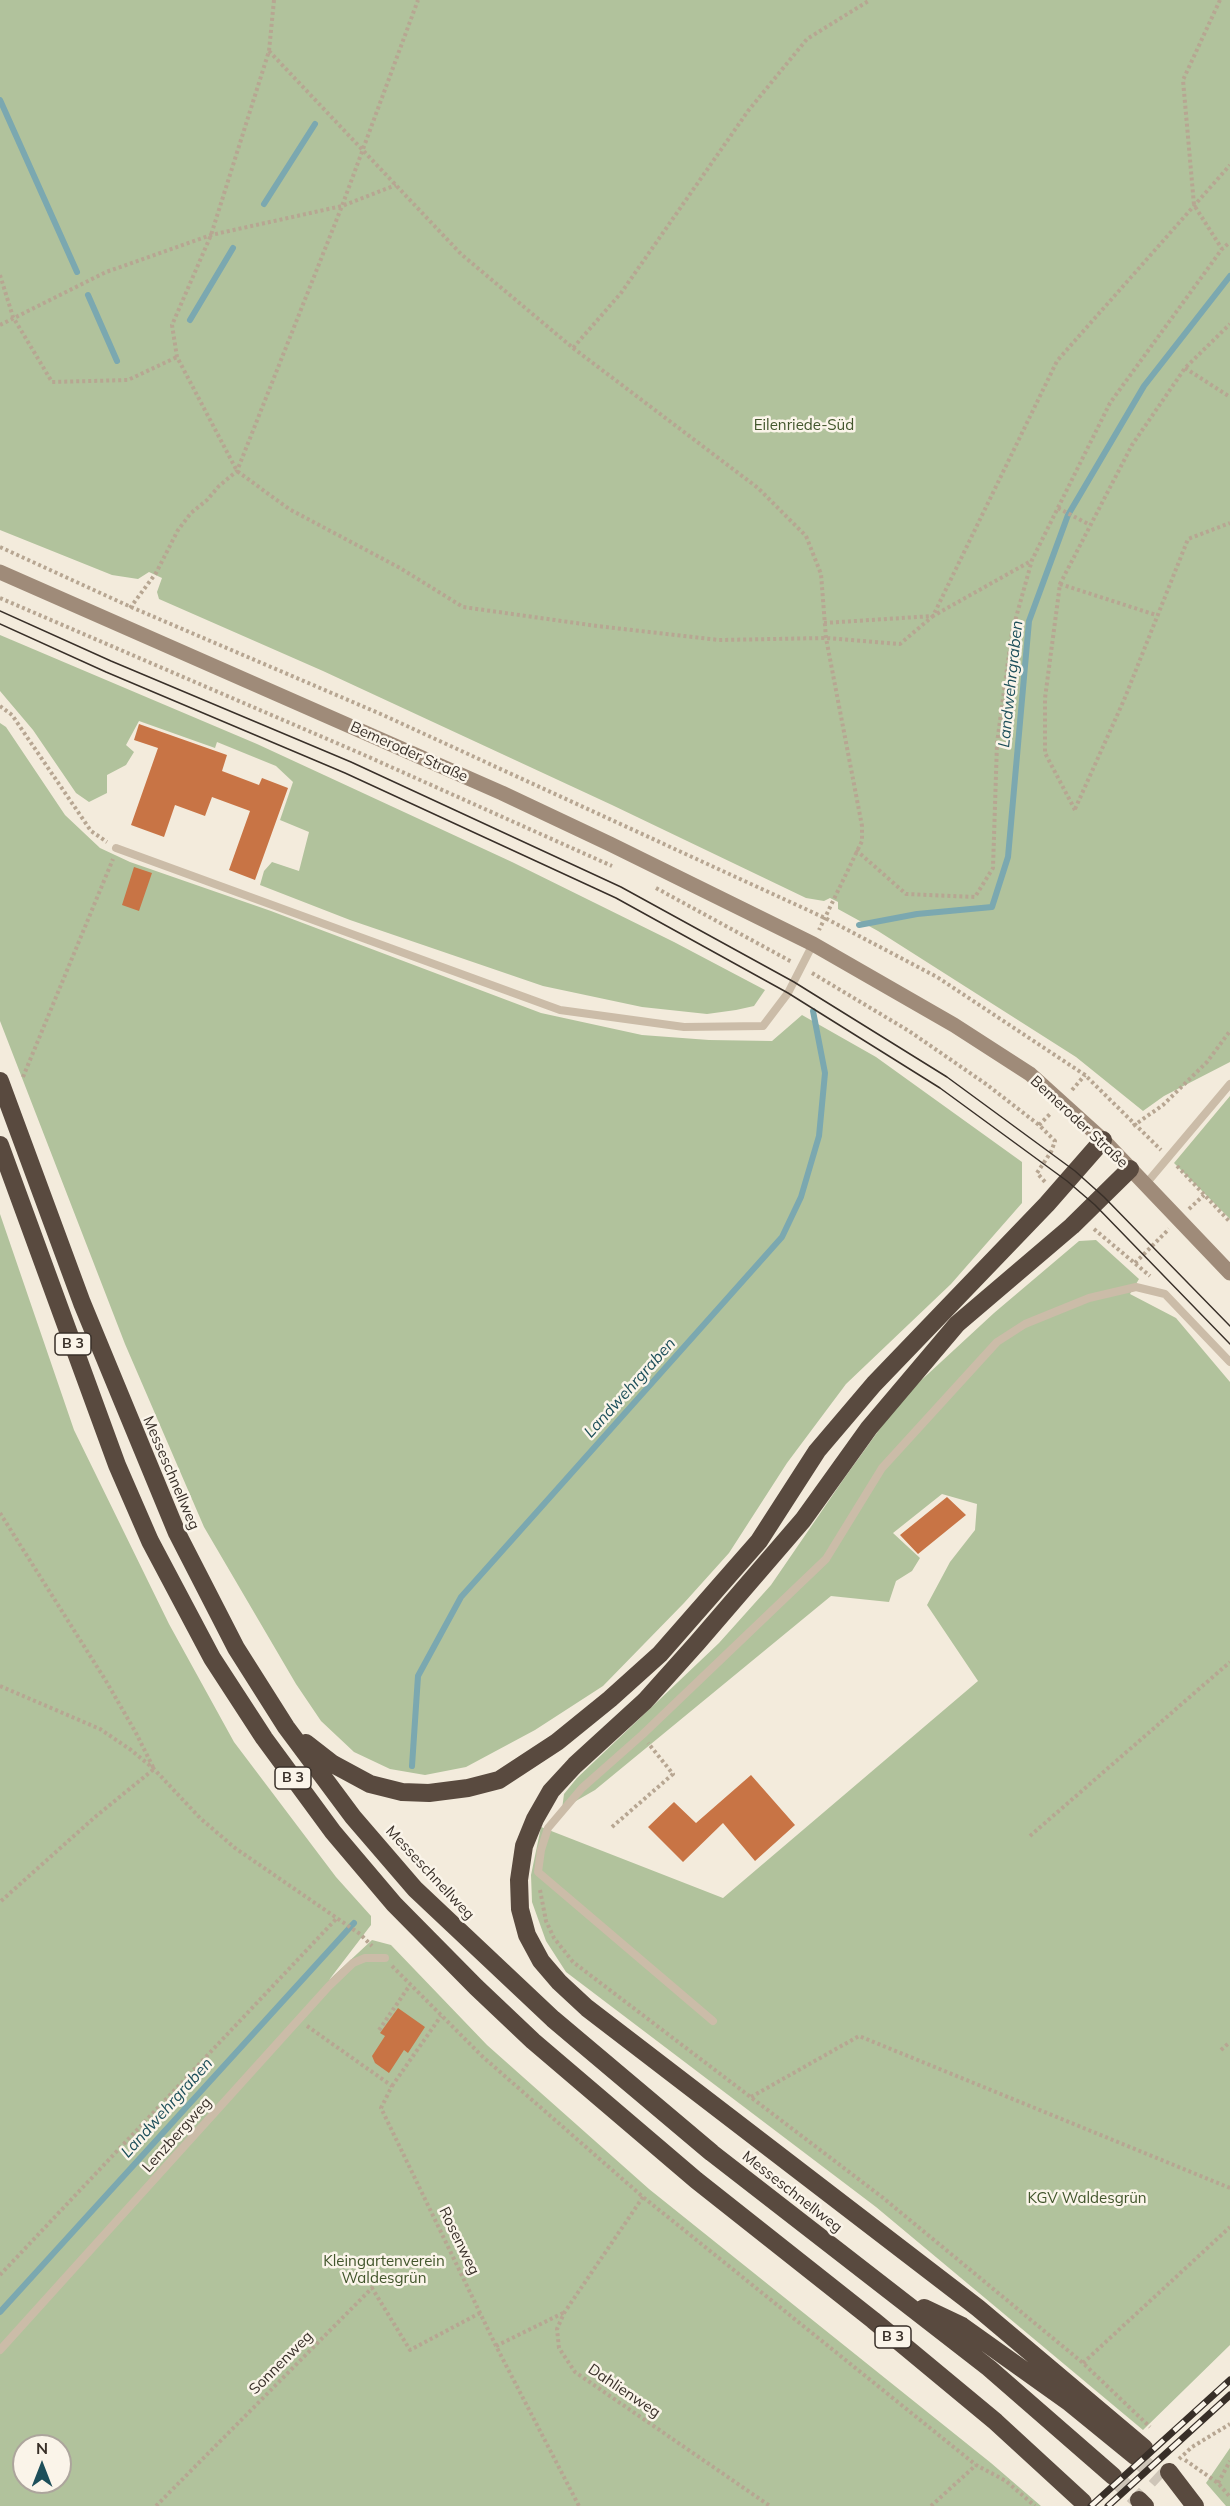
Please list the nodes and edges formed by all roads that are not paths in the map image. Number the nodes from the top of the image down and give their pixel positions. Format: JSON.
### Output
{"nodes":[{"id":1,"x":0,"y":572,"type":"edge"},
{"id":2,"x":116,"y":849,"type":"road end"},
{"id":3,"x":813,"y":944,"type":"junction"},
{"id":4,"x":0,"y":1081,"type":"edge"},
{"id":5,"x":1230,"y":1084,"type":"edge"},
{"id":6,"x":1103,"y":1140,"type":"junction"},
{"id":7,"x":0,"y":1145,"type":"edge"},
{"id":8,"x":1130,"y":1169,"type":"junction"},
{"id":9,"x":1145,"y":1185,"type":"junction"},
{"id":10,"x":1230,"y":1273,"type":"edge"},
{"id":11,"x":1230,"y":1362,"type":"edge"},
{"id":12,"x":286,"y":1726,"type":"junction"},
{"id":13,"x":385,"y":1958,"type":"road end"},
{"id":14,"x":713,"y":2021,"type":"dead end"},
{"id":15,"x":893,"y":2293,"type":"junction"},
{"id":16,"x":0,"y":2350,"type":"edge"},
{"id":17,"x":1113,"y":2475,"type":"tunnel mouth"},
{"id":18,"x":1083,"y":2502,"type":"dead end"},
{"id":19,"x":1189,"y":2506,"type":"edge"},
{"id":20,"x":1195,"y":2506,"type":"edge"}],
"edges":[{"from":1,"to":3,"type":"main road","name":"Bemeroder Straße"},
{"from":2,"to":3,"type":"lane"},
{"from":3,"to":6,"type":"main road","name":"Bemeroder Straße"},
{"from":4,"to":12,"type":"highway","name":"Messeschnellweg","number":"B 3"},
{"from":5,"to":9,"type":"lane"},
{"from":6,"to":8,"type":"main road","name":"Bemeroder Straße"},
{"from":6,"to":12,"type":"highway"},
{"from":7,"to":18,"type":"highway","number":"B 3"},
{"from":8,"to":9,"type":"main road","name":"Bemeroder Straße"},
{"from":8,"to":15,"type":"highway","number":"B 3"},
{"from":9,"to":10,"type":"main road","name":"Bemeroder Straße"},
{"from":11,"to":14,"type":"lane"},
{"from":12,"to":15,"type":"highway","name":"Messeschnellweg","number":"B 3"},
{"from":13,"to":16,"type":"lane","name":"Lenzbergweg"},
{"from":15,"to":17,"type":"highway","name":"Messeschnellweg"},
{"from":19,"to":20,"type":"highway"}]}
